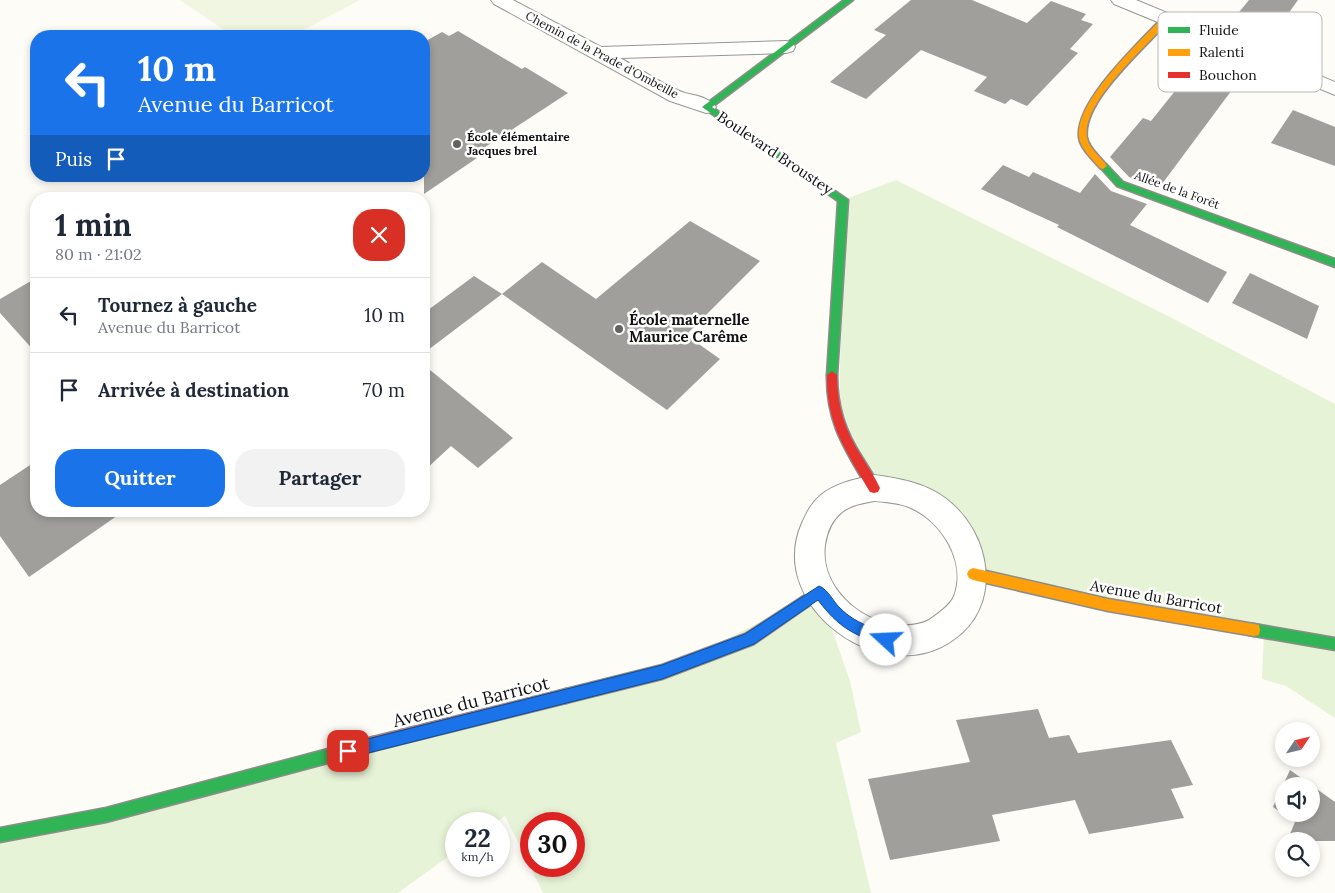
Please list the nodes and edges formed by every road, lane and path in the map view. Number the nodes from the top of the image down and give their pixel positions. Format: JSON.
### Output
{"nodes":[{"id":1,"x":500,"y":0,"type":"edge"},
{"id":2,"x":849,"y":0,"type":"edge"},
{"id":3,"x":1120,"y":0,"type":"edge"},
{"id":4,"x":1158,"y":16,"type":"edge"},
{"id":5,"x":1158,"y":28,"type":"edge"},
{"id":6,"x":786,"y":47,"type":"junction"},
{"id":7,"x":598,"y":53,"type":"junction"},
{"id":8,"x":1322,"y":83,"type":"edge"},
{"id":9,"x":1335,"y":88,"type":"edge"},
{"id":10,"x":706,"y":107,"type":"junction"},
{"id":11,"x":1335,"y":263,"type":"edge"},
{"id":12,"x":874,"y":488,"type":"junction"},
{"id":13,"x":973,"y":574,"type":"junction"},
{"id":14,"x":819,"y":592,"type":"junction"},
{"id":15,"x":1335,"y":644,"type":"edge"},
{"id":16,"x":0,"y":835,"type":"edge"}],
"edges":[{"from":1,"to":7,"type":"street","name":"Chemin de la Prade d'Ombeille"},
{"from":2,"to":6,"type":"street","name":"Boulevard Broustey"},
{"from":3,"to":4,"type":"street"},
{"from":5,"to":11,"type":"street","name":"Allée de la Forêt"},
{"from":6,"to":7,"type":"street"},
{"from":6,"to":10,"type":"street","name":"Boulevard Broustey"},
{"from":7,"to":10,"type":"street","name":"Chemin de la Prade d'Ombeille"},
{"from":8,"to":9,"type":"street"},
{"from":10,"to":12,"type":"street","name":"Boulevard Broustey"},
{"from":12,"to":13,"type":"street"},
{"from":12,"to":14,"type":"street"},
{"from":13,"to":14,"type":"street"},
{"from":13,"to":15,"type":"street","name":"Avenue du Barricot"},
{"from":14,"to":16,"type":"street","name":"Avenue du Barricot"}]}
